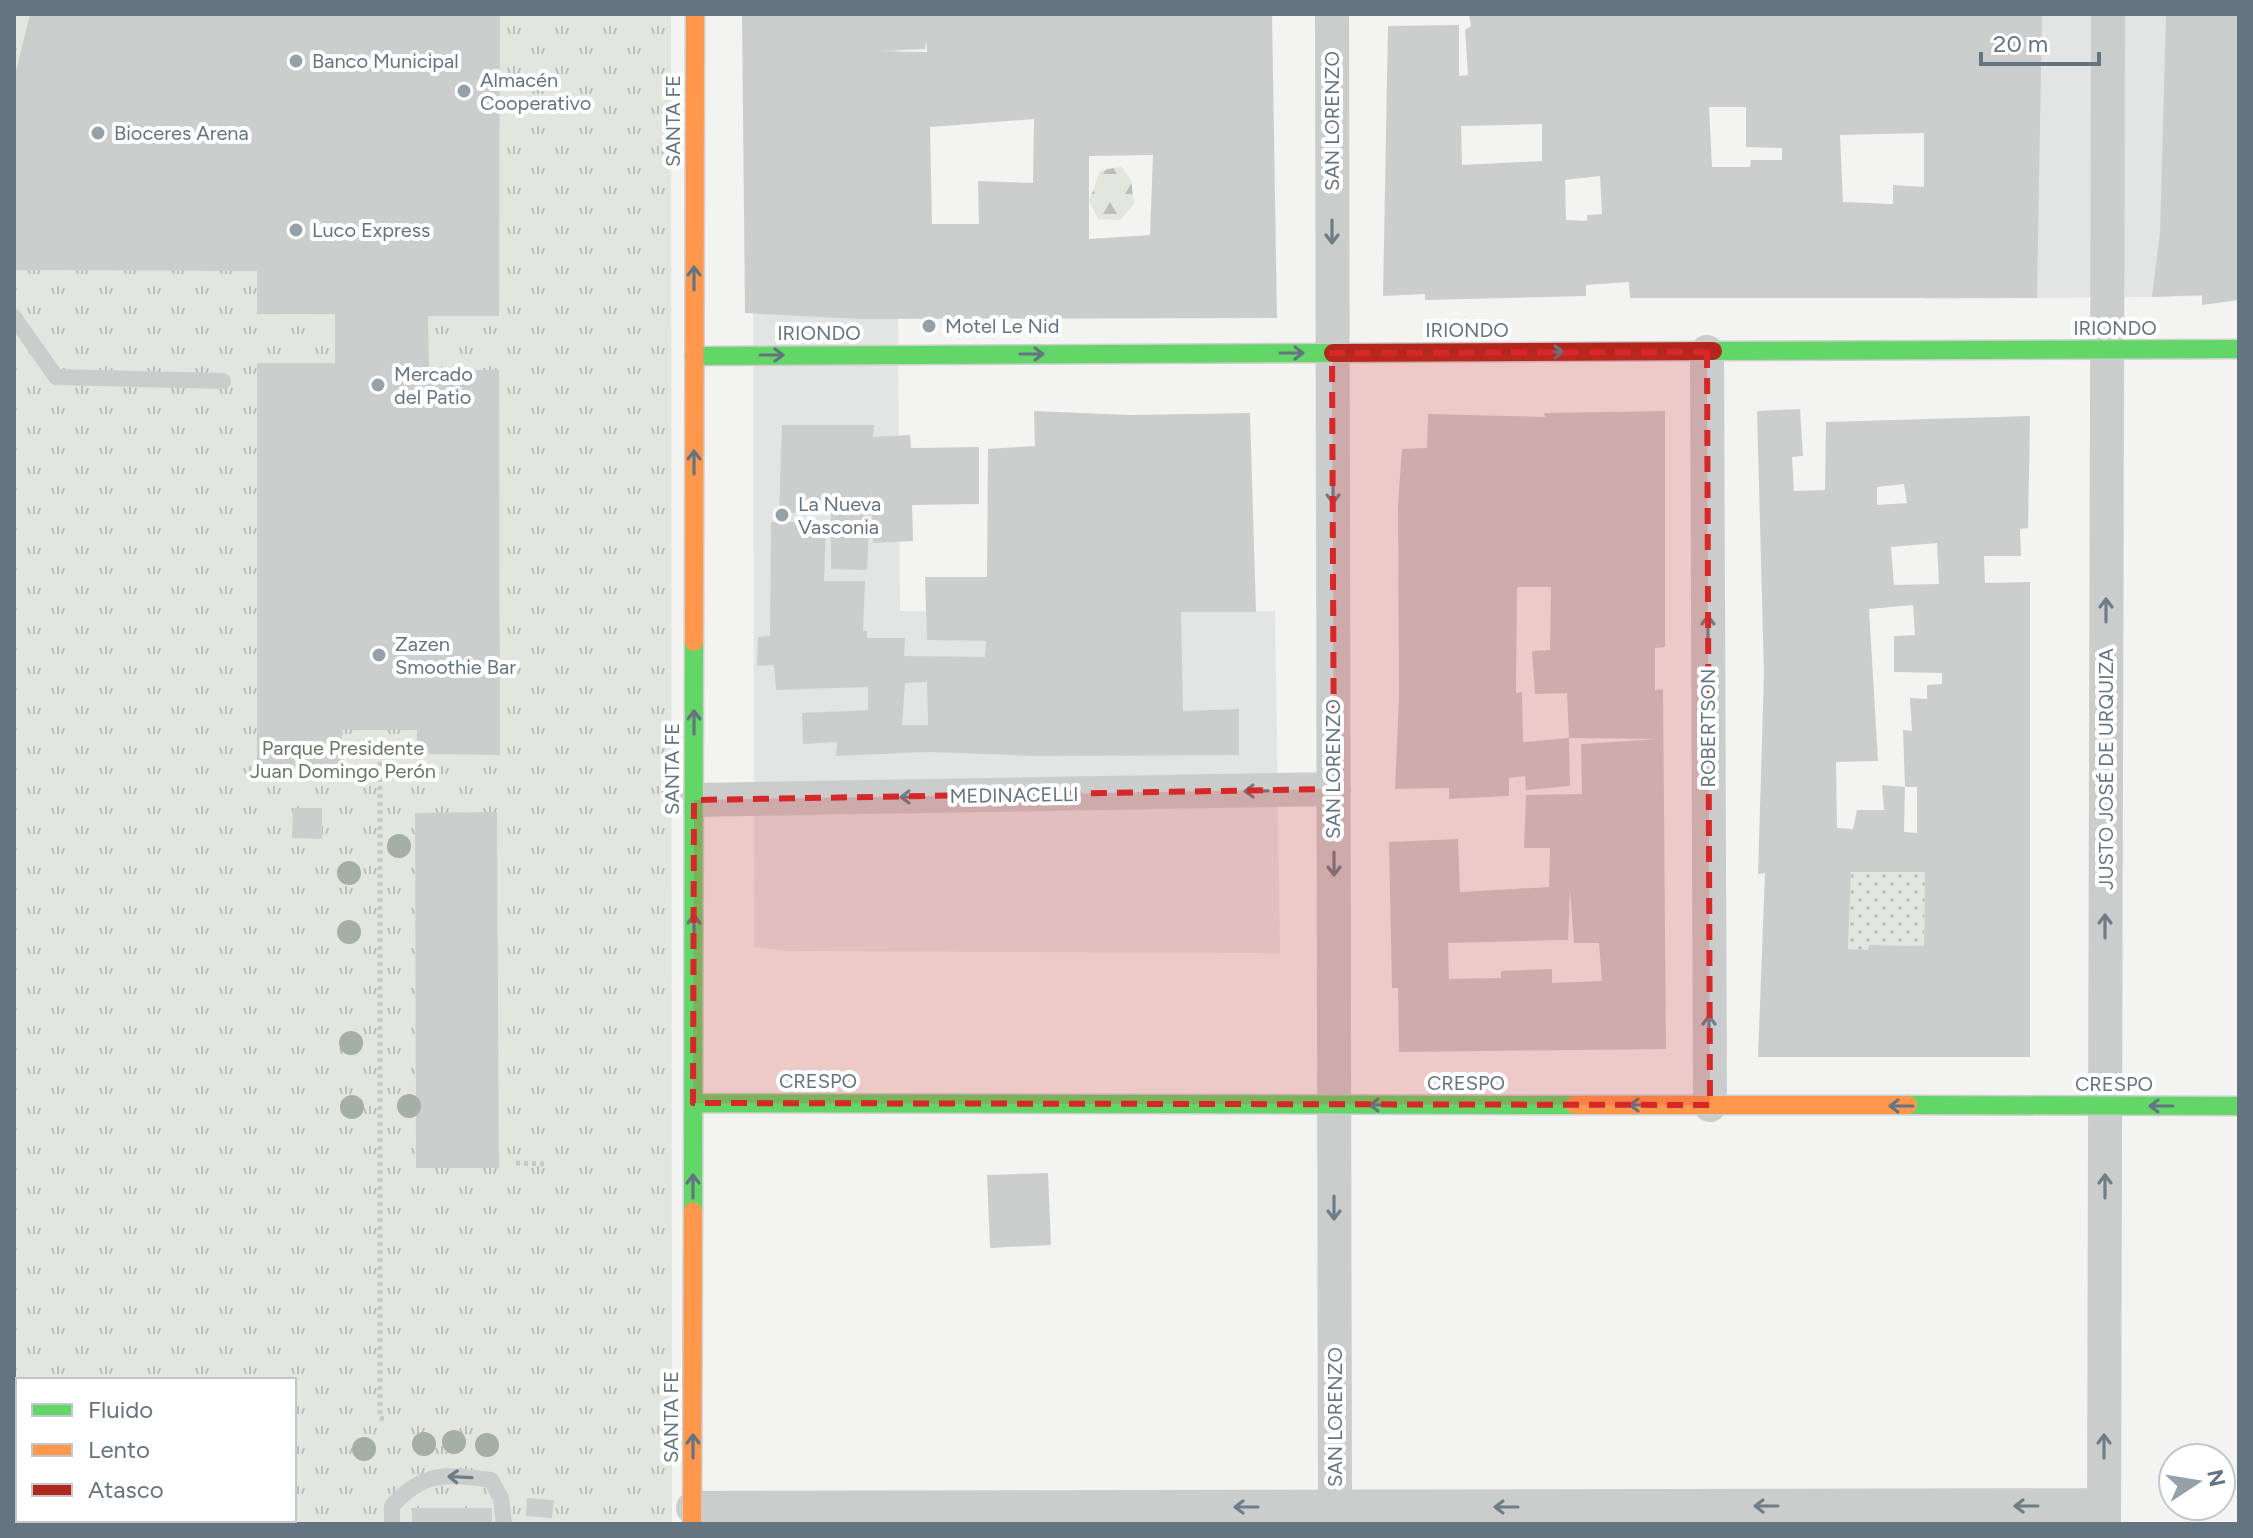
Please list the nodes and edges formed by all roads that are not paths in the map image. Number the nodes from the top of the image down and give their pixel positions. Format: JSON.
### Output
{"nodes":[{"id":1,"x":695,"y":14,"type":"edge"},
{"id":2,"x":1332,"y":14,"type":"edge"},
{"id":3,"x":2108,"y":14,"type":"edge"},
{"id":4,"x":14,"y":317,"type":"edge"},
{"id":5,"x":2239,"y":349,"type":"edge"},
{"id":6,"x":2107,"y":350,"type":"junction"},
{"id":7,"x":1707,"y":352,"type":"junction"},
{"id":8,"x":1332,"y":353,"type":"junction"},
{"id":9,"x":694,"y":356,"type":"junction"},
{"id":10,"x":223,"y":381,"type":"dead end"},
{"id":11,"x":1334,"y":789,"type":"junction"},
{"id":12,"x":694,"y":800,"type":"junction"},
{"id":13,"x":693,"y":1103,"type":"junction"},
{"id":14,"x":1334,"y":1105,"type":"junction"},
{"id":15,"x":1710,"y":1105,"type":"junction"},
{"id":16,"x":2105,"y":1106,"type":"junction"},
{"id":17,"x":2239,"y":1106,"type":"edge"},
{"id":18,"x":2104,"y":1515,"type":"edge"},
{"id":19,"x":692,"y":1516,"type":"edge"},
{"id":20,"x":1335,"y":1516,"type":"edge"},
{"id":21,"x":392,"y":1524,"type":"edge"},
{"id":22,"x":504,"y":1524,"type":"edge"}],
"edges":[{"from":9,"to":1,"type":"street","name":"SANTA FE","one_way":true},
{"from":2,"to":8,"type":"street","name":"SAN LORENZO","one_way":true},
{"from":3,"to":6,"type":"street","name":"JUSTO JOSÉ DE URQUIZA"},
{"from":4,"to":10,"type":"lane"},
{"from":5,"to":6,"type":"street","name":"IRIONDO"},
{"from":6,"to":7,"type":"street","name":"IRIONDO"},
{"from":16,"to":6,"type":"street","name":"JUSTO JOSÉ DE URQUIZA","one_way":true},
{"from":8,"to":7,"type":"street","name":"IRIONDO","one_way":true},
{"from":15,"to":7,"type":"street","name":"ROBERTSON","one_way":true},
{"from":9,"to":8,"type":"street","name":"IRIONDO","one_way":true},
{"from":8,"to":11,"type":"street","name":"SAN LORENZO","one_way":true},
{"from":12,"to":9,"type":"street","name":"SANTA FE","one_way":true},
{"from":11,"to":12,"type":"street","name":"MEDINACELLI","one_way":true},
{"from":11,"to":14,"type":"street","name":"SAN LORENZO","one_way":true},
{"from":13,"to":12,"type":"street","name":"SANTA FE","one_way":true},
{"from":13,"to":14,"type":"street","name":"CRESPO"},
{"from":19,"to":13,"type":"street","name":"SANTA FE","one_way":true},
{"from":15,"to":14,"type":"street","name":"CRESPO","one_way":true},
{"from":14,"to":20,"type":"street","name":"SAN LORENZO","one_way":true},
{"from":16,"to":15,"type":"street","name":"CRESPO","one_way":true},
{"from":17,"to":16,"type":"street","name":"CRESPO","one_way":true},
{"from":18,"to":16,"type":"street","name":"JUSTO JOSÉ DE URQUIZA","one_way":true},
{"from":18,"to":20,"type":"street","one_way":true},
{"from":20,"to":19,"type":"street","one_way":true},
{"from":22,"to":21,"type":"lane","one_way":true}]}
